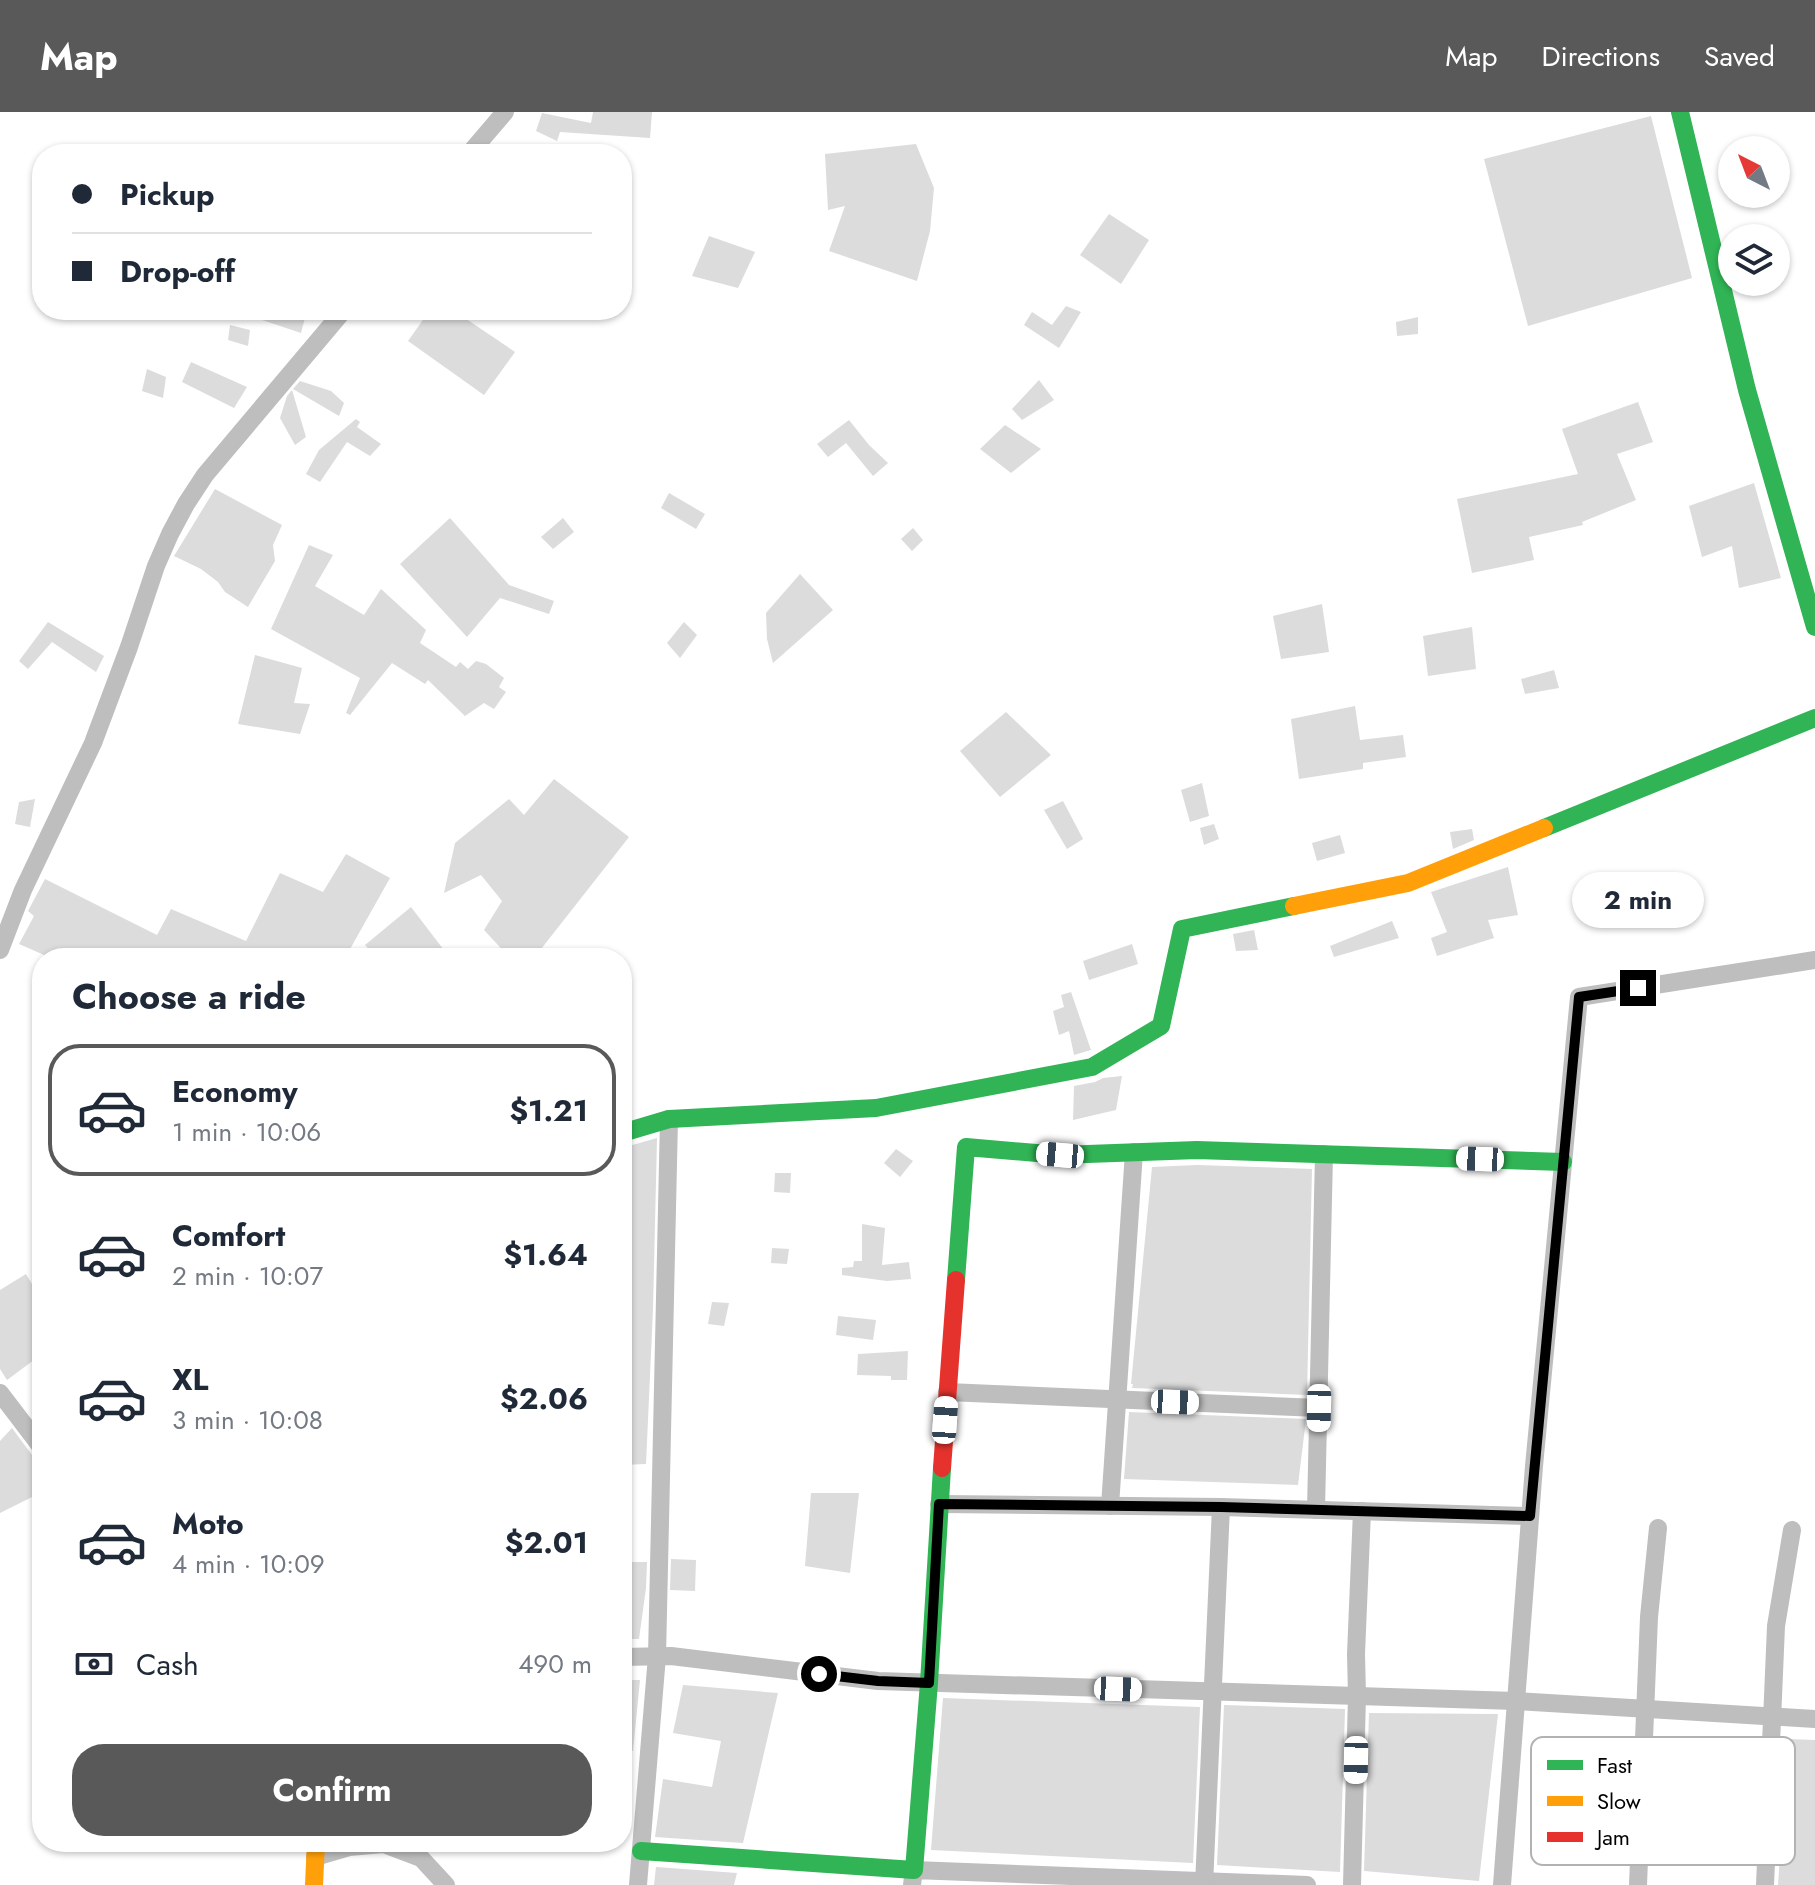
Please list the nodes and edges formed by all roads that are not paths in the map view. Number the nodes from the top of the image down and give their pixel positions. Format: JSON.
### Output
{"nodes":[{"id":1,"x":505,"y":112,"type":"edge"},
{"id":2,"x":1680,"y":112,"type":"edge"},
{"id":3,"x":478,"y":144,"type":"edge"},
{"id":4,"x":336,"y":320,"type":"edge"},
{"id":5,"x":1815,"y":627,"type":"edge"},
{"id":6,"x":1815,"y":718,"type":"edge"},
{"id":7,"x":0,"y":950,"type":"edge"},
{"id":8,"x":1815,"y":960,"type":"edge"},
{"id":9,"x":669,"y":1119,"type":"junction"},
{"id":10,"x":632,"y":1130,"type":"edge"},
{"id":11,"x":1134,"y":1152,"type":"junction"},
{"id":12,"x":1324,"y":1154,"type":"junction"},
{"id":13,"x":1563,"y":1162,"type":"junction"},
{"id":14,"x":947,"y":1392,"type":"junction"},
{"id":15,"x":0,"y":1393,"type":"edge"},
{"id":16,"x":1117,"y":1400,"type":"junction"},
{"id":17,"x":1319,"y":1408,"type":"junction"},
{"id":18,"x":32,"y":1435,"type":"edge"},
{"id":19,"x":939,"y":1504,"type":"junction"},
{"id":20,"x":1110,"y":1506,"type":"junction"},
{"id":21,"x":1221,"y":1507,"type":"junction"},
{"id":22,"x":1316,"y":1510,"type":"junction"},
{"id":23,"x":1362,"y":1511,"type":"junction"},
{"id":24,"x":1530,"y":1516,"type":"junction"},
{"id":25,"x":1658,"y":1528,"type":"dead end"},
{"id":26,"x":1792,"y":1530,"type":"dead end"},
{"id":27,"x":657,"y":1656,"type":"junction"},
{"id":28,"x":632,"y":1657,"type":"edge"},
{"id":29,"x":929,"y":1683,"type":"junction"},
{"id":30,"x":1213,"y":1692,"type":"junction"},
{"id":31,"x":1357,"y":1696,"type":"junction"},
{"id":32,"x":1516,"y":1701,"type":"junction"},
{"id":33,"x":1645,"y":1708,"type":"junction"},
{"id":34,"x":1772,"y":1715,"type":"junction"},
{"id":35,"x":1815,"y":1719,"type":"edge"},
{"id":36,"x":1644,"y":1737,"type":"edge"},
{"id":37,"x":1771,"y":1737,"type":"edge"},
{"id":38,"x":641,"y":1851,"type":"junction"},
{"id":39,"x":315,"y":1852,"type":"edge"},
{"id":40,"x":405,"y":1852,"type":"edge"},
{"id":41,"x":1639,"y":1865,"type":"edge"},
{"id":42,"x":1766,"y":1865,"type":"edge"},
{"id":43,"x":913,"y":1878,"type":"edge"},
{"id":44,"x":1204,"y":1883,"type":"edge"},
{"id":45,"x":314,"y":1885,"type":"edge"},
{"id":46,"x":446,"y":1885,"type":"edge"},
{"id":47,"x":638,"y":1885,"type":"edge"},
{"id":48,"x":1307,"y":1885,"type":"edge"},
{"id":49,"x":1352,"y":1885,"type":"edge"},
{"id":50,"x":1502,"y":1885,"type":"edge"},
{"id":51,"x":1638,"y":1885,"type":"edge"},
{"id":52,"x":1765,"y":1885,"type":"edge"}],
"edges":[{"from":1,"to":3,"type":"street"},
{"from":2,"to":5,"type":"main road"},
{"from":4,"to":7,"type":"street"},
{"from":6,"to":9,"type":"main road"},
{"from":8,"to":13,"type":"street"},
{"from":9,"to":10,"type":"main road"},
{"from":9,"to":27,"type":"street"},
{"from":11,"to":12,"type":"main road"},
{"from":11,"to":14,"type":"main road"},
{"from":11,"to":16,"type":"street"},
{"from":12,"to":13,"type":"main road"},
{"from":12,"to":17,"type":"street"},
{"from":13,"to":24,"type":"street"},
{"from":14,"to":16,"type":"street"},
{"from":14,"to":19,"type":"main road"},
{"from":15,"to":18,"type":"street"},
{"from":16,"to":17,"type":"street"},
{"from":16,"to":20,"type":"street"},
{"from":17,"to":22,"type":"street"},
{"from":19,"to":20,"type":"street"},
{"from":19,"to":29,"type":"main road"},
{"from":20,"to":21,"type":"street"},
{"from":21,"to":22,"type":"street"},
{"from":21,"to":30,"type":"street"},
{"from":22,"to":23,"type":"street"},
{"from":23,"to":24,"type":"street"},
{"from":23,"to":31,"type":"street"},
{"from":24,"to":32,"type":"street"},
{"from":25,"to":33,"type":"street"},
{"from":26,"to":34,"type":"street"},
{"from":27,"to":28,"type":"street"},
{"from":27,"to":29,"type":"street"},
{"from":27,"to":38,"type":"street"},
{"from":29,"to":30,"type":"street"},
{"from":29,"to":43,"type":"main road"},
{"from":30,"to":31,"type":"street"},
{"from":30,"to":44,"type":"street"},
{"from":31,"to":32,"type":"street"},
{"from":31,"to":49,"type":"street"},
{"from":32,"to":33,"type":"street"},
{"from":32,"to":50,"type":"street"},
{"from":33,"to":34,"type":"street"},
{"from":33,"to":36,"type":"street"},
{"from":34,"to":35,"type":"street"},
{"from":34,"to":37,"type":"street"},
{"from":38,"to":43,"type":"main road"},
{"from":38,"to":47,"type":"street"},
{"from":39,"to":45,"type":"main road"},
{"from":40,"to":46,"type":"street"},
{"from":41,"to":51,"type":"street"},
{"from":42,"to":52,"type":"street"},
{"from":43,"to":44,"type":"street"},
{"from":44,"to":48,"type":"street"}]}
